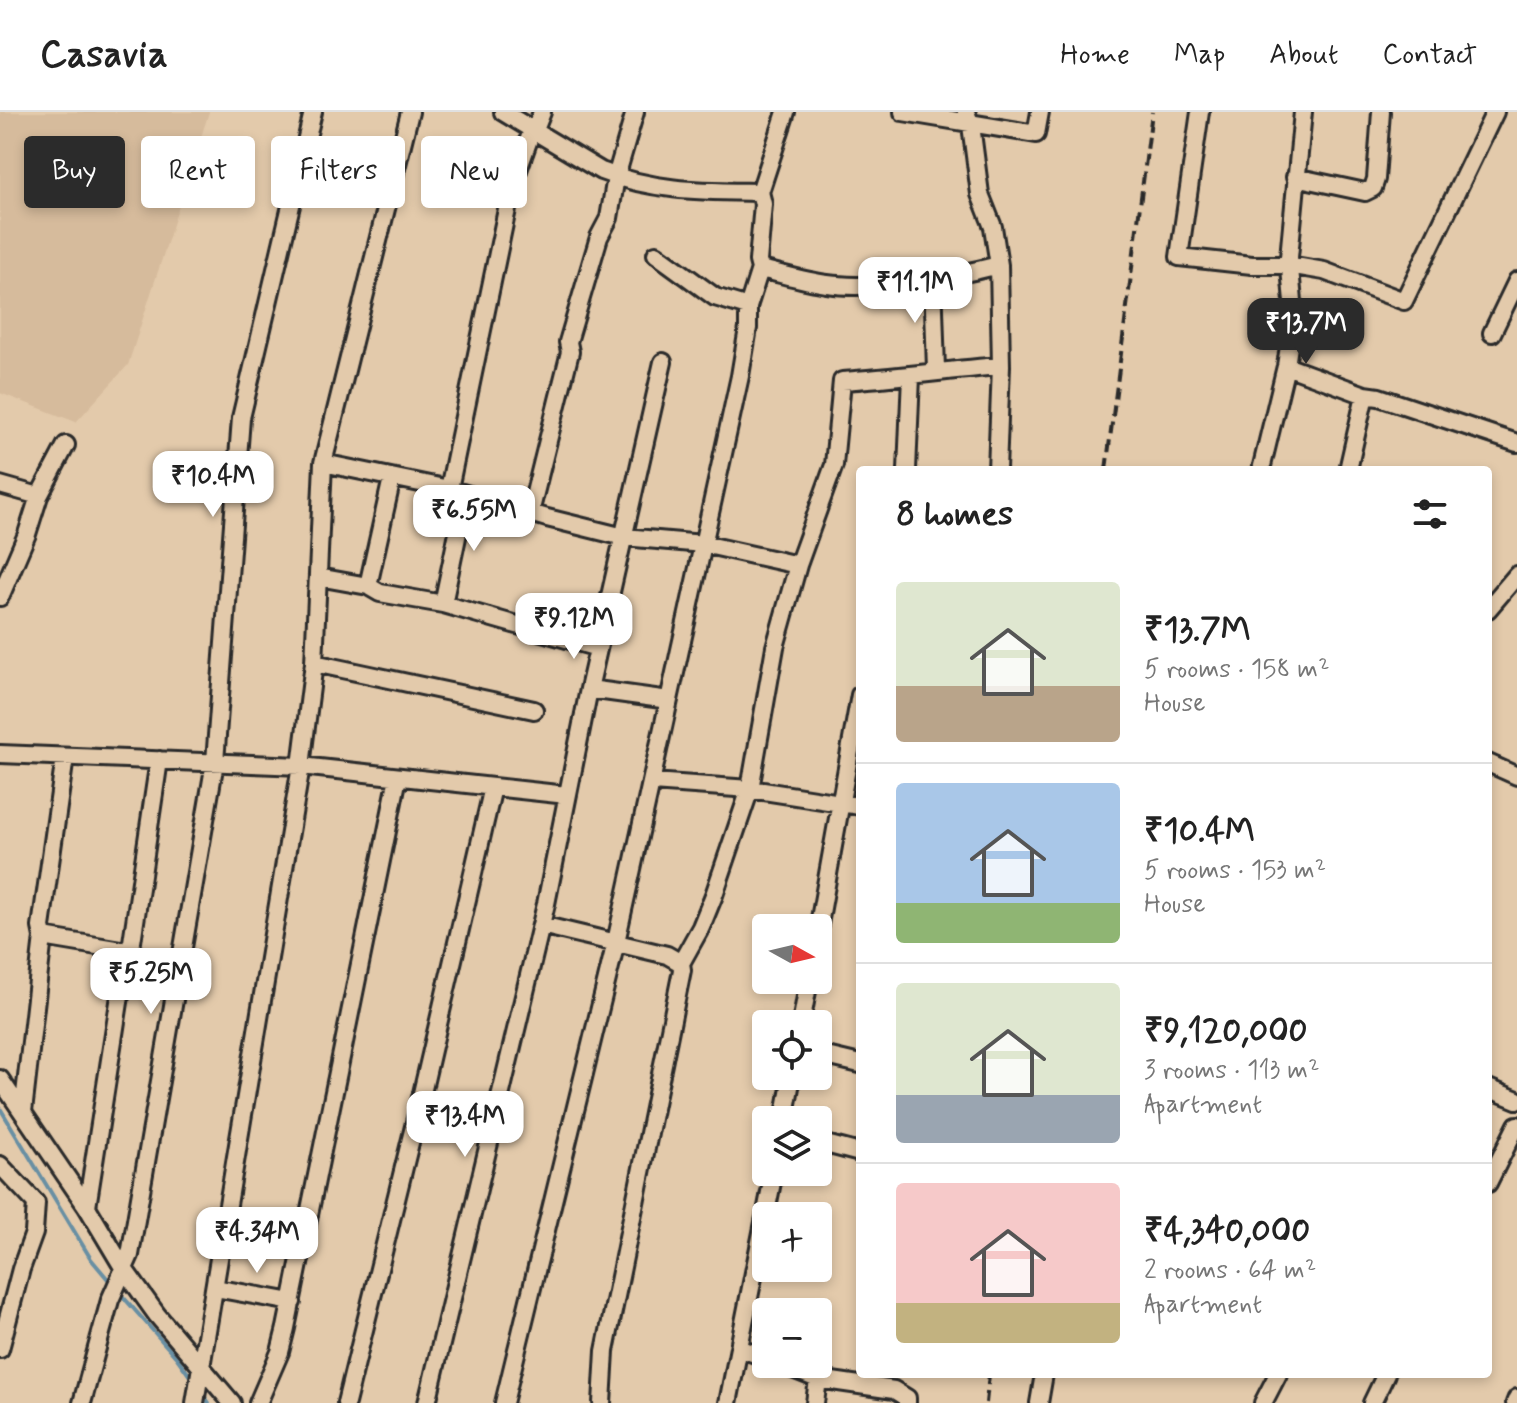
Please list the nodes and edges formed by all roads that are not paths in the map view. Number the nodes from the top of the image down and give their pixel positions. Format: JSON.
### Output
{"nodes":[{"id":1,"x":313,"y":112,"type":"edge"},
{"id":2,"x":410,"y":112,"type":"edge"},
{"id":3,"x":503,"y":112,"type":"edge"},
{"id":4,"x":542,"y":112,"type":"edge"},
{"id":5,"x":635,"y":112,"type":"edge"},
{"id":6,"x":786,"y":112,"type":"edge"},
{"id":7,"x":903,"y":112,"type":"edge"},
{"id":8,"x":1040,"y":112,"type":"edge"},
{"id":9,"x":1200,"y":112,"type":"edge"},
{"id":10,"x":1303,"y":112,"type":"edge"},
{"id":11,"x":1381,"y":112,"type":"edge"},
{"id":12,"x":1495,"y":112,"type":"edge"},
{"id":13,"x":969,"y":118,"type":"edge"},
{"id":14,"x":535,"y":130,"type":"junction"},
{"id":15,"x":616,"y":177,"type":"junction"},
{"id":16,"x":1295,"y":177,"type":"junction"},
{"id":17,"x":760,"y":192,"type":"junction"},
{"id":18,"x":656,"y":254,"type":"dead end"},
{"id":19,"x":999,"y":265,"type":"junction"},
{"id":20,"x":1289,"y":265,"type":"junction"},
{"id":21,"x":760,"y":269,"type":"junction"},
{"id":22,"x":933,"y":278,"type":"junction"},
{"id":23,"x":1517,"y":281,"type":"edge"},
{"id":24,"x":748,"y":307,"type":"junction"},
{"id":25,"x":1492,"y":333,"type":"dead end"},
{"id":26,"x":663,"y":362,"type":"dead end"},
{"id":27,"x":1001,"y":366,"type":"junction"},
{"id":28,"x":1286,"y":366,"type":"junction"},
{"id":29,"x":936,"y":370,"type":"junction"},
{"id":30,"x":911,"y":376,"type":"junction"},
{"id":31,"x":1365,"y":395,"type":"junction"},
{"id":32,"x":1517,"y":443,"type":"edge"},
{"id":33,"x":66,"y":445,"type":"dead end"},
{"id":34,"x":323,"y":463,"type":"junction"},
{"id":35,"x":907,"y":466,"type":"edge"},
{"id":36,"x":997,"y":466,"type":"edge"},
{"id":37,"x":1262,"y":466,"type":"edge"},
{"id":38,"x":1349,"y":466,"type":"edge"},
{"id":39,"x":392,"y":478,"type":"junction"},
{"id":40,"x":0,"y":485,"type":"edge"},
{"id":41,"x":449,"y":489,"type":"junction"},
{"id":42,"x":466,"y":494,"type":"junction"},
{"id":43,"x":39,"y":496,"type":"junction"},
{"id":44,"x":530,"y":513,"type":"junction"},
{"id":45,"x":624,"y":537,"type":"junction"},
{"id":46,"x":703,"y":544,"type":"junction"},
{"id":47,"x":798,"y":565,"type":"junction"},
{"id":48,"x":1517,"y":575,"type":"edge"},
{"id":49,"x":318,"y":577,"type":"junction"},
{"id":50,"x":368,"y":586,"type":"junction"},
{"id":51,"x":0,"y":597,"type":"edge"},
{"id":52,"x":1492,"y":602,"type":"edge"},
{"id":53,"x":443,"y":604,"type":"junction"},
{"id":54,"x":598,"y":648,"type":"junction"},
{"id":55,"x":314,"y":663,"type":"junction"},
{"id":56,"x":589,"y":689,"type":"junction"},
{"id":57,"x":669,"y":700,"type":"junction"},
{"id":58,"x":534,"y":710,"type":"dead end"},
{"id":59,"x":856,"y":718,"type":"edge"},
{"id":60,"x":0,"y":754,"type":"edge"},
{"id":61,"x":65,"y":757,"type":"junction"},
{"id":62,"x":159,"y":760,"type":"junction"},
{"id":63,"x":215,"y":762,"type":"junction"},
{"id":64,"x":1492,"y":765,"type":"edge"},
{"id":65,"x":301,"y":766,"type":"junction"},
{"id":66,"x":1517,"y":776,"type":"edge"},
{"id":67,"x":398,"y":777,"type":"junction"},
{"id":68,"x":652,"y":782,"type":"junction"},
{"id":69,"x":493,"y":787,"type":"junction"},
{"id":70,"x":750,"y":789,"type":"junction"},
{"id":71,"x":567,"y":795,"type":"junction"},
{"id":72,"x":841,"y":804,"type":"junction"},
{"id":73,"x":856,"y":806,"type":"edge"},
{"id":74,"x":821,"y":914,"type":"edge"},
{"id":75,"x":541,"y":925,"type":"junction"},
{"id":76,"x":43,"y":937,"type":"junction"},
{"id":77,"x":616,"y":942,"type":"junction"},
{"id":78,"x":127,"y":951,"type":"junction"},
{"id":79,"x":681,"y":963,"type":"junction"},
{"id":80,"x":832,"y":1057,"type":"edge"},
{"id":81,"x":856,"y":1063,"type":"edge"},
{"id":82,"x":0,"y":1079,"type":"edge"},
{"id":83,"x":1492,"y":1089,"type":"edge"},
{"id":84,"x":1516,"y":1098,"type":"edge"},
{"id":85,"x":23,"y":1112,"type":"junction"},
{"id":86,"x":1517,"y":1125,"type":"edge"},
{"id":87,"x":832,"y":1146,"type":"edge"},
{"id":88,"x":856,"y":1152,"type":"edge"},
{"id":89,"x":0,"y":1165,"type":"edge"},
{"id":90,"x":1492,"y":1175,"type":"edge"},
{"id":91,"x":771,"y":1186,"type":"edge"},
{"id":92,"x":87,"y":1207,"type":"junction"},
{"id":93,"x":122,"y":1275,"type":"junction"},
{"id":94,"x":215,"y":1288,"type":"junction"},
{"id":95,"x":292,"y":1302,"type":"junction"},
{"id":96,"x":739,"y":1348,"type":"junction"},
{"id":97,"x":0,"y":1349,"type":"edge"},
{"id":98,"x":752,"y":1353,"type":"edge"},
{"id":99,"x":1043,"y":1378,"type":"edge"},
{"id":100,"x":1276,"y":1378,"type":"edge"},
{"id":101,"x":1384,"y":1378,"type":"edge"},
{"id":102,"x":818,"y":1379,"type":"joint"},
{"id":103,"x":198,"y":1387,"type":"edge"},
{"id":104,"x":82,"y":1403,"type":"edge"},
{"id":105,"x":232,"y":1403,"type":"edge"},
{"id":106,"x":258,"y":1403,"type":"edge"},
{"id":107,"x":346,"y":1403,"type":"edge"},
{"id":108,"x":427,"y":1403,"type":"edge"},
{"id":109,"x":504,"y":1403,"type":"edge"},
{"id":110,"x":602,"y":1403,"type":"edge"},
{"id":111,"x":728,"y":1403,"type":"edge"},
{"id":112,"x":815,"y":1403,"type":"edge"},
{"id":113,"x":907,"y":1403,"type":"edge"},
{"id":114,"x":1039,"y":1403,"type":"edge"},
{"id":115,"x":1263,"y":1403,"type":"edge"},
{"id":116,"x":1372,"y":1403,"type":"edge"}],
"edges":[{"from":1,"to":63,"type":"street"},
{"from":2,"to":34,"type":"street"},
{"from":3,"to":14,"type":"street"},
{"from":4,"to":14,"type":"street"},
{"from":5,"to":15,"type":"street"},
{"from":6,"to":17,"type":"street"},
{"from":7,"to":13,"type":"street"},
{"from":8,"to":13,"type":"street"},
{"from":9,"to":20,"type":"street"},
{"from":10,"to":16,"type":"street"},
{"from":11,"to":16,"type":"street"},
{"from":12,"to":20,"type":"street"},
{"from":13,"to":19,"type":"street"},
{"from":14,"to":15,"type":"street"},
{"from":14,"to":41,"type":"street"},
{"from":15,"to":17,"type":"street"},
{"from":15,"to":44,"type":"street"},
{"from":16,"to":20,"type":"street"},
{"from":17,"to":21,"type":"street"},
{"from":18,"to":24,"type":"street"},
{"from":19,"to":22,"type":"street"},
{"from":19,"to":27,"type":"street"},
{"from":20,"to":28,"type":"street"},
{"from":21,"to":22,"type":"street"},
{"from":21,"to":24,"type":"street"},
{"from":22,"to":29,"type":"street"},
{"from":23,"to":25,"type":"street"},
{"from":24,"to":46,"type":"street"},
{"from":26,"to":45,"type":"street"},
{"from":27,"to":29,"type":"street"},
{"from":27,"to":36,"type":"street"},
{"from":28,"to":31,"type":"street"},
{"from":28,"to":37,"type":"street"},
{"from":29,"to":30,"type":"street"},
{"from":30,"to":35,"type":"street"},
{"from":30,"to":47,"type":"street"},
{"from":31,"to":32,"type":"street"},
{"from":31,"to":38,"type":"street"},
{"from":33,"to":43,"type":"street"},
{"from":34,"to":39,"type":"street"},
{"from":34,"to":49,"type":"street"},
{"from":39,"to":41,"type":"street"},
{"from":39,"to":50,"type":"street"},
{"from":40,"to":43,"type":"street"},
{"from":41,"to":42,"type":"street"},
{"from":42,"to":44,"type":"street"},
{"from":42,"to":53,"type":"street"},
{"from":43,"to":51,"type":"street"},
{"from":44,"to":45,"type":"street"},
{"from":45,"to":46,"type":"street"},
{"from":45,"to":54,"type":"street"},
{"from":46,"to":47,"type":"street"},
{"from":46,"to":57,"type":"street"},
{"from":47,"to":70,"type":"street"},
{"from":48,"to":52,"type":"street"},
{"from":49,"to":50,"type":"street"},
{"from":49,"to":55,"type":"street"},
{"from":50,"to":53,"type":"street"},
{"from":53,"to":54,"type":"street"},
{"from":54,"to":56,"type":"street"},
{"from":55,"to":58,"type":"street"},
{"from":55,"to":65,"type":"street"},
{"from":56,"to":57,"type":"street"},
{"from":56,"to":71,"type":"street"},
{"from":57,"to":68,"type":"street"},
{"from":59,"to":72,"type":"street"},
{"from":60,"to":61,"type":"street"},
{"from":61,"to":62,"type":"street"},
{"from":61,"to":76,"type":"street"},
{"from":62,"to":63,"type":"street"},
{"from":62,"to":78,"type":"street"},
{"from":63,"to":65,"type":"street"},
{"from":63,"to":93,"type":"street"},
{"from":64,"to":66,"type":"street"},
{"from":65,"to":67,"type":"street"},
{"from":65,"to":94,"type":"street"},
{"from":67,"to":69,"type":"street"},
{"from":67,"to":95,"type":"street"},
{"from":68,"to":70,"type":"street"},
{"from":68,"to":77,"type":"street"},
{"from":69,"to":71,"type":"street"},
{"from":69,"to":107,"type":"street"},
{"from":70,"to":72,"type":"street"},
{"from":70,"to":79,"type":"street"},
{"from":71,"to":75,"type":"street"},
{"from":72,"to":73,"type":"street"},
{"from":72,"to":74,"type":"street"},
{"from":75,"to":77,"type":"street"},
{"from":75,"to":108,"type":"street"},
{"from":76,"to":78,"type":"street"},
{"from":76,"to":85,"type":"street"},
{"from":77,"to":79,"type":"street"},
{"from":77,"to":109,"type":"street"},
{"from":78,"to":92,"type":"street"},
{"from":79,"to":110,"type":"street"},
{"from":80,"to":81,"type":"street"},
{"from":82,"to":85,"type":"street"},
{"from":83,"to":84,"type":"street"},
{"from":85,"to":92,"type":"street"},
{"from":86,"to":90,"type":"street"},
{"from":87,"to":88,"type":"street"},
{"from":89,"to":97,"type":"street"},
{"from":91,"to":96,"type":"street"},
{"from":92,"to":93,"type":"street"},
{"from":93,"to":103,"type":"street"},
{"from":93,"to":104,"type":"street"},
{"from":94,"to":95,"type":"street"},
{"from":94,"to":103,"type":"street"},
{"from":95,"to":106,"type":"street"},
{"from":96,"to":98,"type":"street"},
{"from":96,"to":111,"type":"street"},
{"from":99,"to":114,"type":"street"},
{"from":100,"to":115,"type":"street"},
{"from":101,"to":116,"type":"street"},
{"from":102,"to":112,"type":"street"},
{"from":102,"to":113,"type":"street"},
{"from":103,"to":105,"type":"street"}]}
